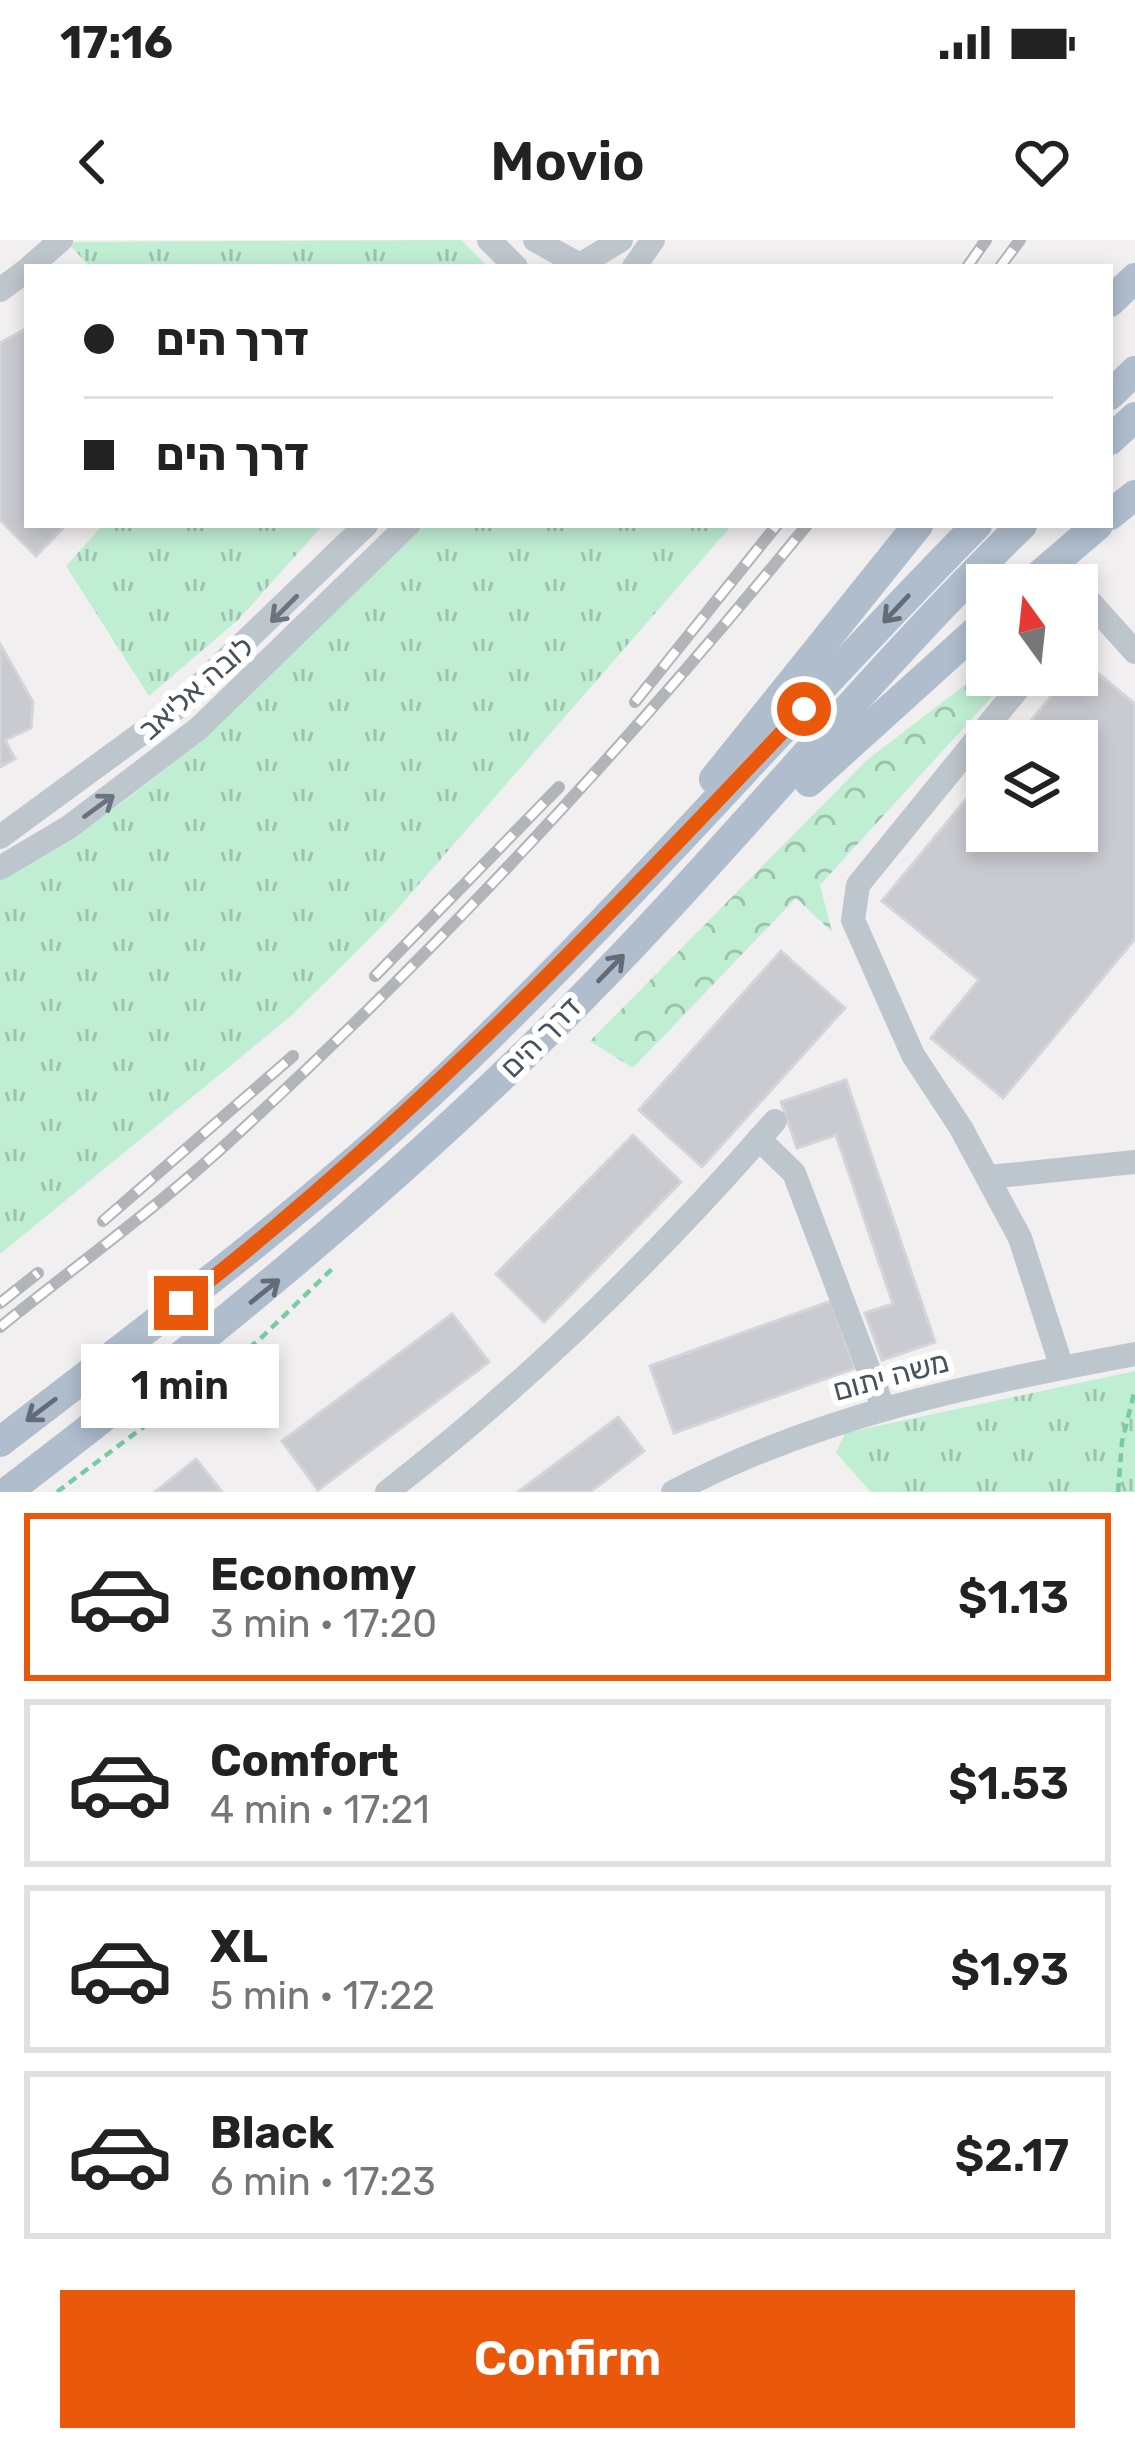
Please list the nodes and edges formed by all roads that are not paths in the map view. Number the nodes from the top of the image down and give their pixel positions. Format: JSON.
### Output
{"nodes":[{"id":1,"x":61,"y":240,"type":"edge"},
{"id":2,"x":489,"y":240,"type":"edge"},
{"id":3,"x":535,"y":240,"type":"edge"},
{"id":4,"x":621,"y":240,"type":"edge"},
{"id":5,"x":33,"y":264,"type":"edge"},
{"id":6,"x":513,"y":264,"type":"edge"},
{"id":7,"x":578,"y":264,"type":"edge"},
{"id":8,"x":582,"y":264,"type":"edge"},
{"id":9,"x":24,"y":271,"type":"edge"},
{"id":10,"x":1135,"y":278,"type":"edge"},
{"id":11,"x":0,"y":290,"type":"edge"},
{"id":12,"x":1113,"y":299,"type":"edge"},
{"id":13,"x":1135,"y":371,"type":"edge"},
{"id":14,"x":1113,"y":392,"type":"edge"},
{"id":15,"x":363,"y":528,"type":"edge"},
{"id":16,"x":405,"y":528,"type":"edge"},
{"id":17,"x":916,"y":528,"type":"edge"},
{"id":18,"x":974,"y":528,"type":"edge"},
{"id":19,"x":1019,"y":528,"type":"edge"},
{"id":20,"x":1095,"y":528,"type":"edge"},
{"id":21,"x":1053,"y":564,"type":"edge"},
{"id":22,"x":1098,"y":611,"type":"edge"},
{"id":23,"x":966,"y":639,"type":"edge"},
{"id":24,"x":1135,"y":652,"type":"edge"},
{"id":25,"x":1012,"y":696,"type":"edge"},
{"id":26,"x":0,"y":837,"type":"edge"},
{"id":27,"x":0,"y":868,"type":"edge"},
{"id":28,"x":667,"y":911,"type":"junction"},
{"id":29,"x":605,"y":922,"type":"junction"},
{"id":30,"x":1135,"y":1162,"type":"edge"},
{"id":31,"x":989,"y":1177,"type":"junction"},
{"id":32,"x":1135,"y":1354,"type":"edge"},
{"id":33,"x":1062,"y":1368,"type":"junction"},
{"id":34,"x":884,"y":1407,"type":"junction"},
{"id":35,"x":0,"y":1442,"type":"edge"},
{"id":36,"x":7,"y":1492,"type":"edge"},
{"id":37,"x":387,"y":1492,"type":"edge"},
{"id":38,"x":674,"y":1492,"type":"edge"}],
"edges":[{"from":1,"to":5,"type":"street"},
{"from":2,"to":6,"type":"street"},
{"from":3,"to":7,"type":"street"},
{"from":4,"to":8,"type":"street"},
{"from":9,"to":11,"type":"street"},
{"from":10,"to":12,"type":"main road"},
{"from":13,"to":14,"type":"main road"},
{"from":15,"to":26,"type":"street","name":"לובה אליאב","one_way":true},
{"from":27,"to":16,"type":"street","name":"לובה אליאב","one_way":true},
{"from":17,"to":29,"type":"main road"},
{"from":18,"to":29,"type":"main road","name":"דרך הים","one_way":true},
{"from":19,"to":28,"type":"main road","name":"דרך הים"},
{"from":20,"to":21,"type":"main road"},
{"from":22,"to":24,"type":"street"},
{"from":23,"to":28,"type":"main road"},
{"from":25,"to":31,"type":"street"},
{"from":36,"to":28,"type":"main road","name":"דרך הים","one_way":true},
{"from":29,"to":35,"type":"main road","name":"דרך הים","one_way":true},
{"from":30,"to":31,"type":"street"},
{"from":31,"to":33,"type":"street"},
{"from":32,"to":33,"type":"street","name":"משה יתום"},
{"from":33,"to":34,"type":"street","name":"משה יתום"},
{"from":34,"to":37,"type":"street"},
{"from":34,"to":38,"type":"street","name":"משה יתום"}]}
